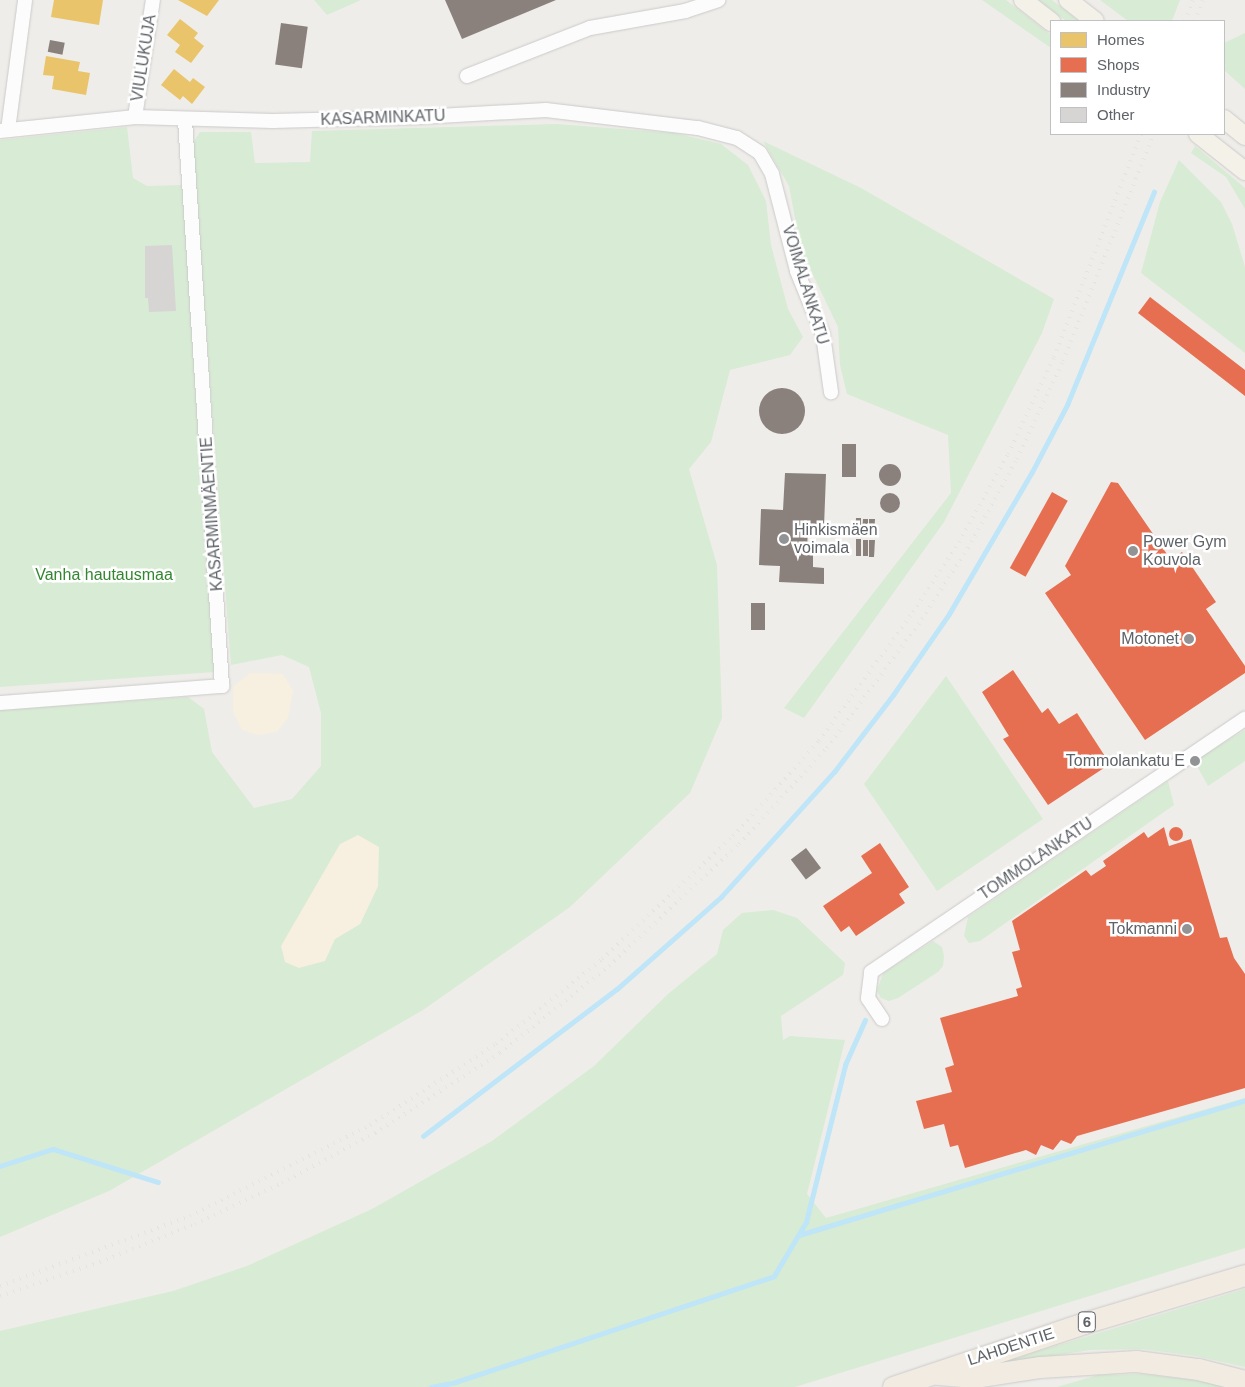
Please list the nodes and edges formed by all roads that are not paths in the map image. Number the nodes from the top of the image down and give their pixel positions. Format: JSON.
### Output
{"nodes":[{"id":1,"x":25,"y":0,"type":"edge"},
{"id":2,"x":153,"y":0,"type":"edge"},
{"id":3,"x":718,"y":0,"type":"edge"},
{"id":4,"x":1023,"y":0,"type":"edge"},
{"id":5,"x":1068,"y":0,"type":"edge"},
{"id":6,"x":1095,"y":20,"type":"edge"},
{"id":7,"x":1050,"y":21,"type":"edge"},
{"id":8,"x":467,"y":76,"type":"dead end"},
{"id":9,"x":135,"y":117,"type":"junction"},
{"id":10,"x":185,"y":120,"type":"junction"},
{"id":11,"x":1225,"y":120,"type":"edge"},
{"id":12,"x":4,"y":131,"type":"edge"},
{"id":13,"x":1199,"y":135,"type":"edge"},
{"id":14,"x":1245,"y":136,"type":"edge"},
{"id":15,"x":760,"y":153,"type":"joint"},
{"id":16,"x":1245,"y":172,"type":"edge"},
{"id":17,"x":831,"y":392,"type":"dead end"},
{"id":18,"x":0,"y":703,"type":"edge"},
{"id":19,"x":1245,"y":719,"type":"edge"},
{"id":20,"x":882,"y":1019,"type":"dead end"},
{"id":21,"x":1245,"y":1275,"type":"edge"},
{"id":22,"x":930,"y":1374,"type":"junction"},
{"id":23,"x":1245,"y":1382,"type":"edge"},
{"id":24,"x":893,"y":1387,"type":"edge"}],
"edges":[{"from":1,"to":12,"type":"street"},
{"from":2,"to":9,"type":"street","name":"VIULUKUJA"},
{"from":3,"to":8,"type":"street"},
{"from":4,"to":7,"type":"main road"},
{"from":5,"to":6,"type":"main road"},
{"from":9,"to":10,"type":"street","name":"KASARMINKATU"},
{"from":9,"to":12,"type":"street","name":"KASARMINKATU"},
{"from":10,"to":15,"type":"street","name":"KASARMINKATU"},
{"from":10,"to":18,"type":"street","name":"KASARMINMÄENTIE"},
{"from":11,"to":14,"type":"main road"},
{"from":13,"to":16,"type":"main road"},
{"from":15,"to":17,"type":"street","name":"VOIMALANKATU"},
{"from":19,"to":20,"type":"street","name":"TOMMOLANKATU"},
{"from":21,"to":22,"type":"highway","name":"LAHDENTIE","number":"6"},
{"from":22,"to":23,"type":"highway"},
{"from":22,"to":24,"type":"highway","name":"LAHDENTIE","number":"6"}]}
